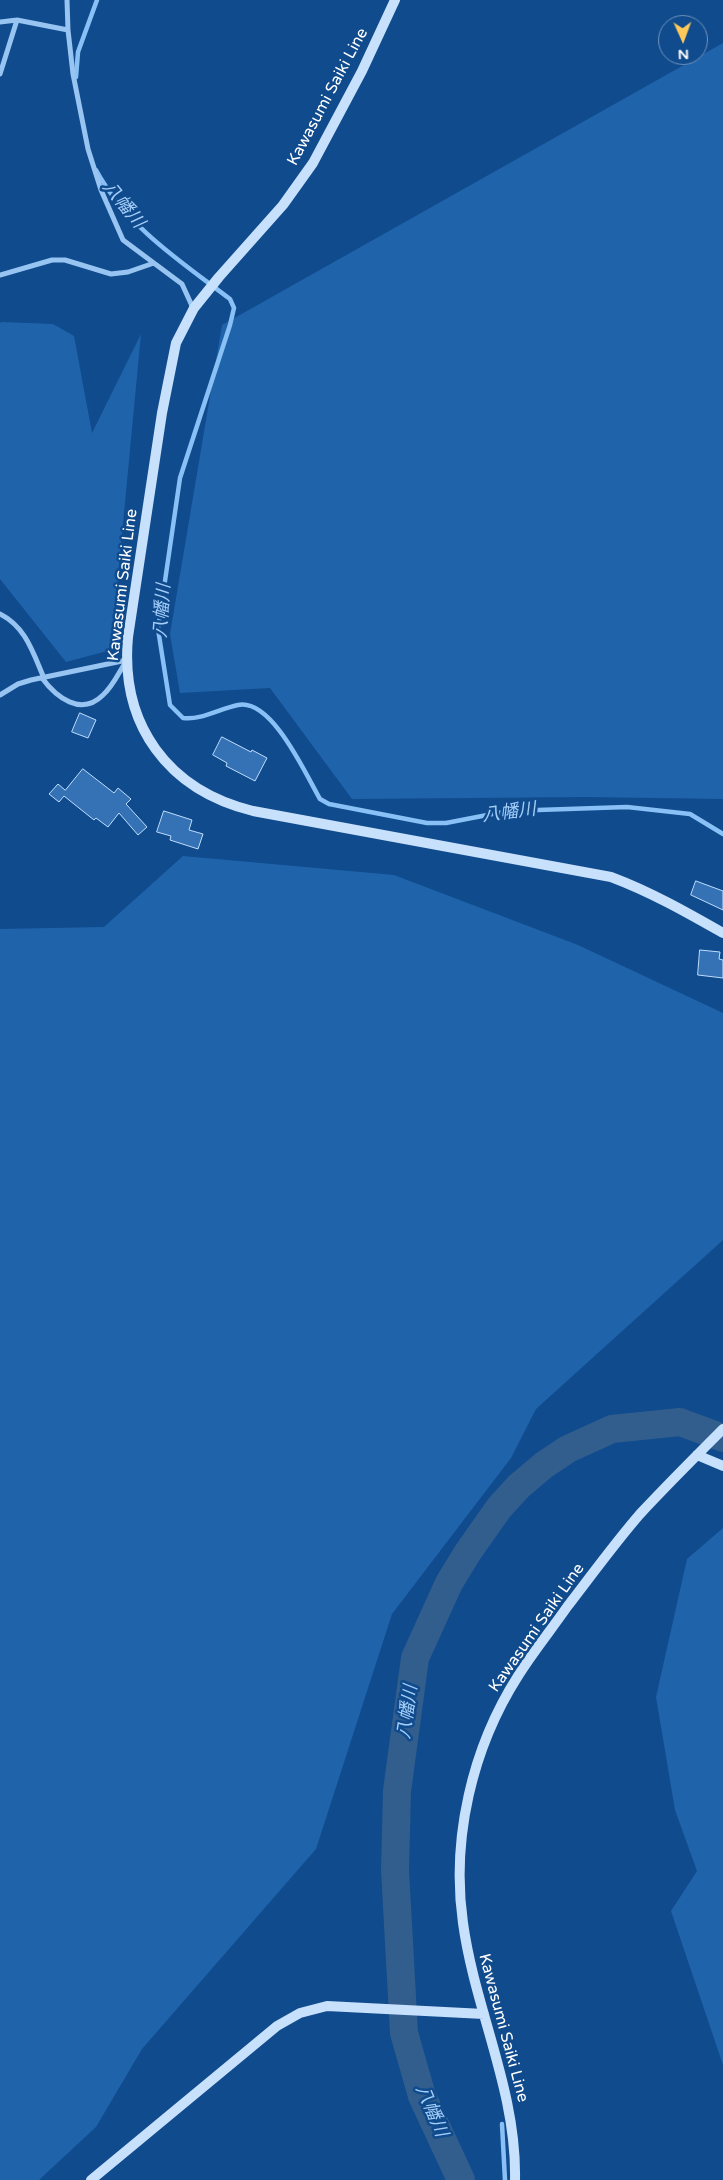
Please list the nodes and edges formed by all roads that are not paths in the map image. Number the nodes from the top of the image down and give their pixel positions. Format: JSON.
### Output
{"nodes":[{"id":1,"x":67,"y":0,"type":"edge"},
{"id":2,"x":395,"y":0,"type":"edge"},
{"id":3,"x":17,"y":20,"type":"junction"},
{"id":4,"x":0,"y":22,"type":"edge"},
{"id":5,"x":68,"y":30,"type":"junction"},
{"id":6,"x":0,"y":74,"type":"edge"},
{"id":7,"x":154,"y":263,"type":"junction"},
{"id":8,"x":0,"y":275,"type":"edge"},
{"id":9,"x":194,"y":308,"type":"junction"},
{"id":10,"x":0,"y":614,"type":"edge"},
{"id":11,"x":127,"y":660,"type":"junction"},
{"id":12,"x":43,"y":678,"type":"junction"},
{"id":13,"x":0,"y":695,"type":"edge"},
{"id":14,"x":723,"y":933,"type":"edge"},
{"id":15,"x":723,"y":1429,"type":"edge"},
{"id":16,"x":698,"y":1454,"type":"junction"},
{"id":17,"x":723,"y":1466,"type":"edge"},
{"id":18,"x":484,"y":2014,"type":"junction"},
{"id":19,"x":91,"y":2180,"type":"edge"},
{"id":20,"x":515,"y":2180,"type":"edge"}],
"edges":[{"from":1,"to":5,"type":"street"},
{"from":2,"to":9,"type":"main road","name":"Kawasumi Saiki Line"},
{"from":3,"to":4,"type":"street"},
{"from":3,"to":5,"type":"street"},
{"from":3,"to":6,"type":"street"},
{"from":5,"to":7,"type":"street"},
{"from":7,"to":8,"type":"street"},
{"from":7,"to":9,"type":"street"},
{"from":9,"to":11,"type":"main road","name":"Kawasumi Saiki Line"},
{"from":10,"to":12,"type":"street"},
{"from":11,"to":12,"type":"street"},
{"from":11,"to":12,"type":"street"},
{"from":11,"to":14,"type":"main road","name":"Kawasumi Saiki Line"},
{"from":12,"to":13,"type":"street"},
{"from":15,"to":16,"type":"main road","name":"Kawasumi Saiki Line"},
{"from":16,"to":17,"type":"main road"},
{"from":16,"to":18,"type":"main road","name":"Kawasumi Saiki Line"},
{"from":18,"to":19,"type":"main road"},
{"from":18,"to":20,"type":"main road","name":"Kawasumi Saiki Line"}]}
